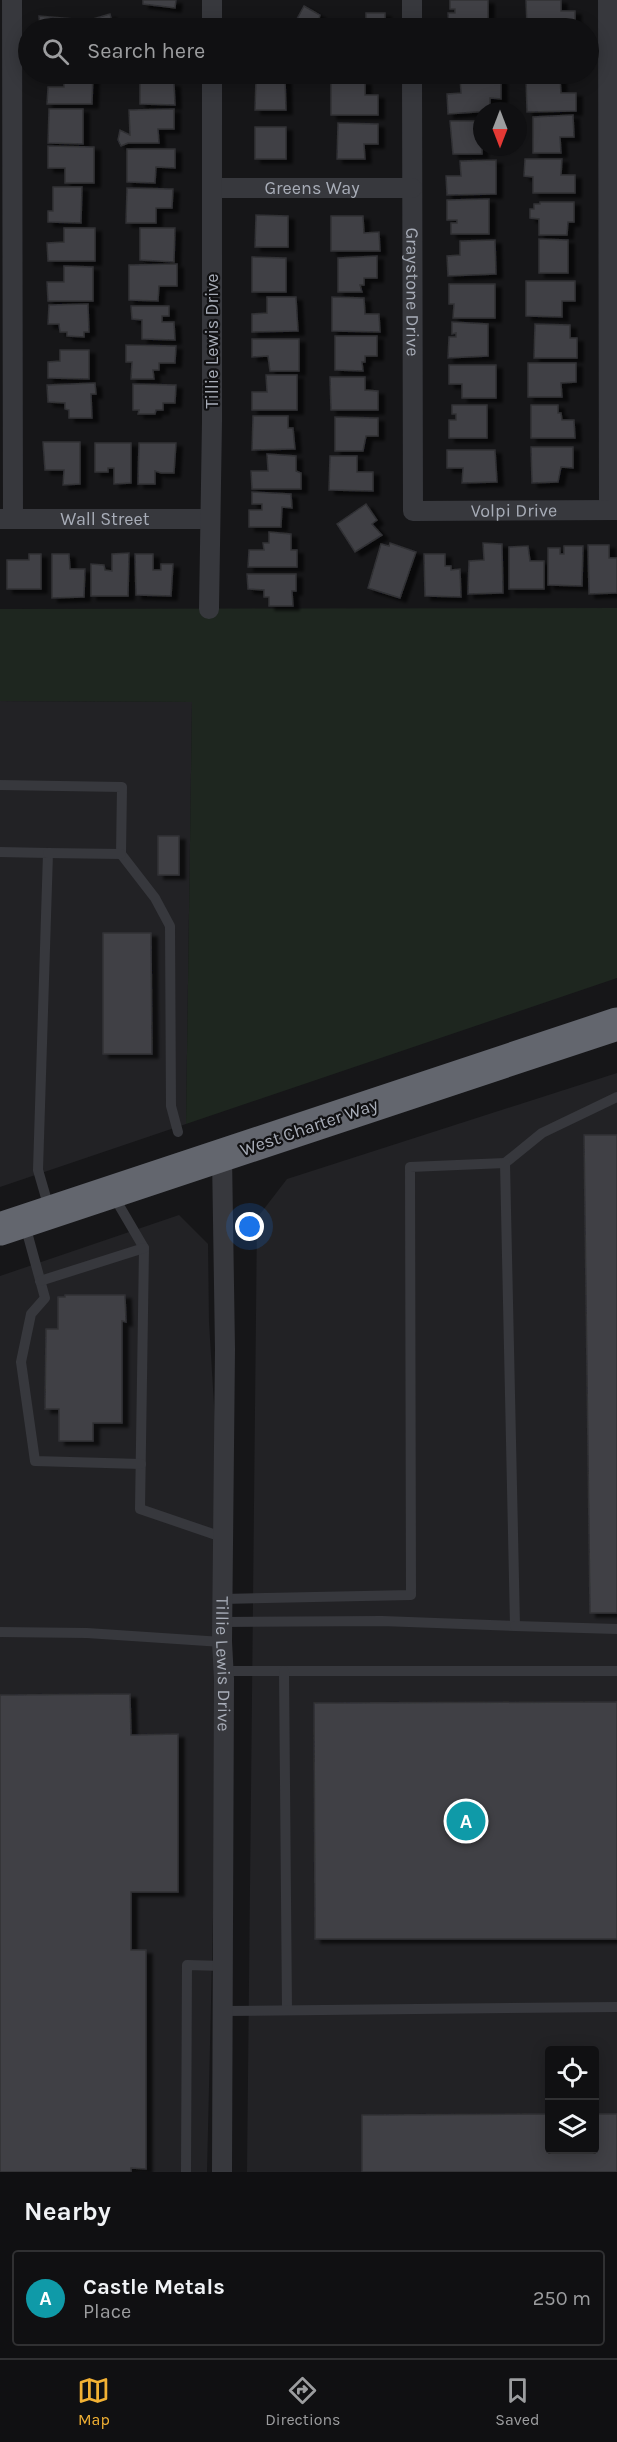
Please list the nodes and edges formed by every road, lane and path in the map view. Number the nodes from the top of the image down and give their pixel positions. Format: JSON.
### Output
{"nodes":[{"id":1,"x":12,"y":0,"type":"edge"},
{"id":2,"x":212,"y":0,"type":"edge"},
{"id":3,"x":412,"y":0,"type":"edge"},
{"id":4,"x":608,"y":0,"type":"edge"},
{"id":5,"x":212,"y":18,"type":"edge"},
{"id":6,"x":412,"y":18,"type":"edge"},
{"id":7,"x":212,"y":84,"type":"edge"},
{"id":8,"x":412,"y":84,"type":"edge"},
{"id":9,"x":6,"y":156,"type":"edge"},
{"id":10,"x":212,"y":188,"type":"junction"},
{"id":11,"x":412,"y":188,"type":"junction"},
{"id":12,"x":613,"y":510,"type":"edge"},
{"id":13,"x":413,"y":511,"type":"joint"},
{"id":14,"x":6,"y":519,"type":"edge"},
{"id":15,"x":209,"y":519,"type":"junction"},
{"id":16,"x":209,"y":609,"type":"dead end"},
{"id":17,"x":0,"y":785,"type":"edge"},
{"id":18,"x":0,"y":852,"type":"edge"},
{"id":19,"x":48,"y":853,"type":"junction"},
{"id":20,"x":121,"y":854,"type":"junction"},
{"id":21,"x":617,"y":1024,"type":"edge"},
{"id":22,"x":617,"y":1097,"type":"edge"},
{"id":23,"x":178,"y":1132,"type":"dead end"},
{"id":24,"x":222,"y":1156,"type":"junction"},
{"id":25,"x":505,"y":1163,"type":"junction"},
{"id":26,"x":111,"y":1192,"type":"junction"},
{"id":27,"x":25,"y":1221,"type":"edge"},
{"id":28,"x":144,"y":1248,"type":"junction"},
{"id":29,"x":40,"y":1281,"type":"junction"},
{"id":30,"x":141,"y":1464,"type":"junction"},
{"id":31,"x":222,"y":1537,"type":"junction"},
{"id":32,"x":222,"y":1599,"type":"junction"},
{"id":33,"x":515,"y":1626,"type":"junction"},
{"id":34,"x":617,"y":1629,"type":"edge"},
{"id":35,"x":0,"y":1632,"type":"edge"},
{"id":36,"x":222,"y":1632,"type":"junction"},
{"id":37,"x":223,"y":1671,"type":"junction"},
{"id":38,"x":284,"y":1671,"type":"junction"},
{"id":39,"x":617,"y":1671,"type":"edge"},
{"id":40,"x":223,"y":1966,"type":"junction"},
{"id":41,"x":617,"y":2007,"type":"edge"},
{"id":42,"x":287,"y":2010,"type":"junction"},
{"id":43,"x":223,"y":2011,"type":"junction"},
{"id":44,"x":186,"y":2172,"type":"edge"},
{"id":45,"x":222,"y":2172,"type":"edge"}],
"edges":[{"from":1,"to":9,"type":"street"},
{"from":2,"to":5,"type":"street"},
{"from":3,"to":6,"type":"street"},
{"from":4,"to":12,"type":"street"},
{"from":7,"to":10,"type":"street","name":"Tillie Lewis Drive"},
{"from":8,"to":11,"type":"street","name":"Graystone Drive"},
{"from":9,"to":14,"type":"street"},
{"from":10,"to":11,"type":"street","name":"Greens Way"},
{"from":10,"to":15,"type":"street","name":"Tillie Lewis Drive"},
{"from":11,"to":13,"type":"street","name":"Graystone Drive"},
{"from":12,"to":13,"type":"street","name":"Volpi Drive"},
{"from":14,"to":15,"type":"street","name":"Wall Street"},
{"from":15,"to":16,"type":"street","name":"Tillie Lewis Drive"},
{"from":17,"to":20,"type":"lane"},
{"from":18,"to":19,"type":"lane"},
{"from":19,"to":20,"type":"lane"},
{"from":19,"to":27,"type":"lane"},
{"from":20,"to":23,"type":"lane"},
{"from":21,"to":24,"type":"highway","name":"West Charter Way"},
{"from":22,"to":25,"type":"lane"},
{"from":24,"to":26,"type":"highway","name":"West Charter Way"},
{"from":24,"to":31,"type":"street","name":"Tillie Lewis Drive"},
{"from":25,"to":32,"type":"lane"},
{"from":25,"to":33,"type":"lane"},
{"from":26,"to":27,"type":"highway","name":"West Charter Way"},
{"from":26,"to":28,"type":"lane"},
{"from":27,"to":29,"type":"lane"},
{"from":28,"to":29,"type":"lane"},
{"from":28,"to":30,"type":"lane"},
{"from":29,"to":30,"type":"lane"},
{"from":30,"to":31,"type":"lane"},
{"from":31,"to":32,"type":"street","name":"Tillie Lewis Drive"},
{"from":32,"to":36,"type":"street","name":"Tillie Lewis Drive"},
{"from":33,"to":34,"type":"lane"},
{"from":33,"to":36,"type":"lane"},
{"from":35,"to":36,"type":"lane"},
{"from":36,"to":37,"type":"street","name":"Tillie Lewis Drive"},
{"from":37,"to":38,"type":"lane"},
{"from":37,"to":40,"type":"street","name":"Tillie Lewis Drive"},
{"from":38,"to":39,"type":"lane"},
{"from":38,"to":42,"type":"lane"},
{"from":40,"to":43,"type":"street","name":"Tillie Lewis Drive"},
{"from":40,"to":44,"type":"lane"},
{"from":41,"to":42,"type":"lane"},
{"from":42,"to":43,"type":"lane"},
{"from":43,"to":45,"type":"street","name":"Tillie Lewis Drive"}]}
